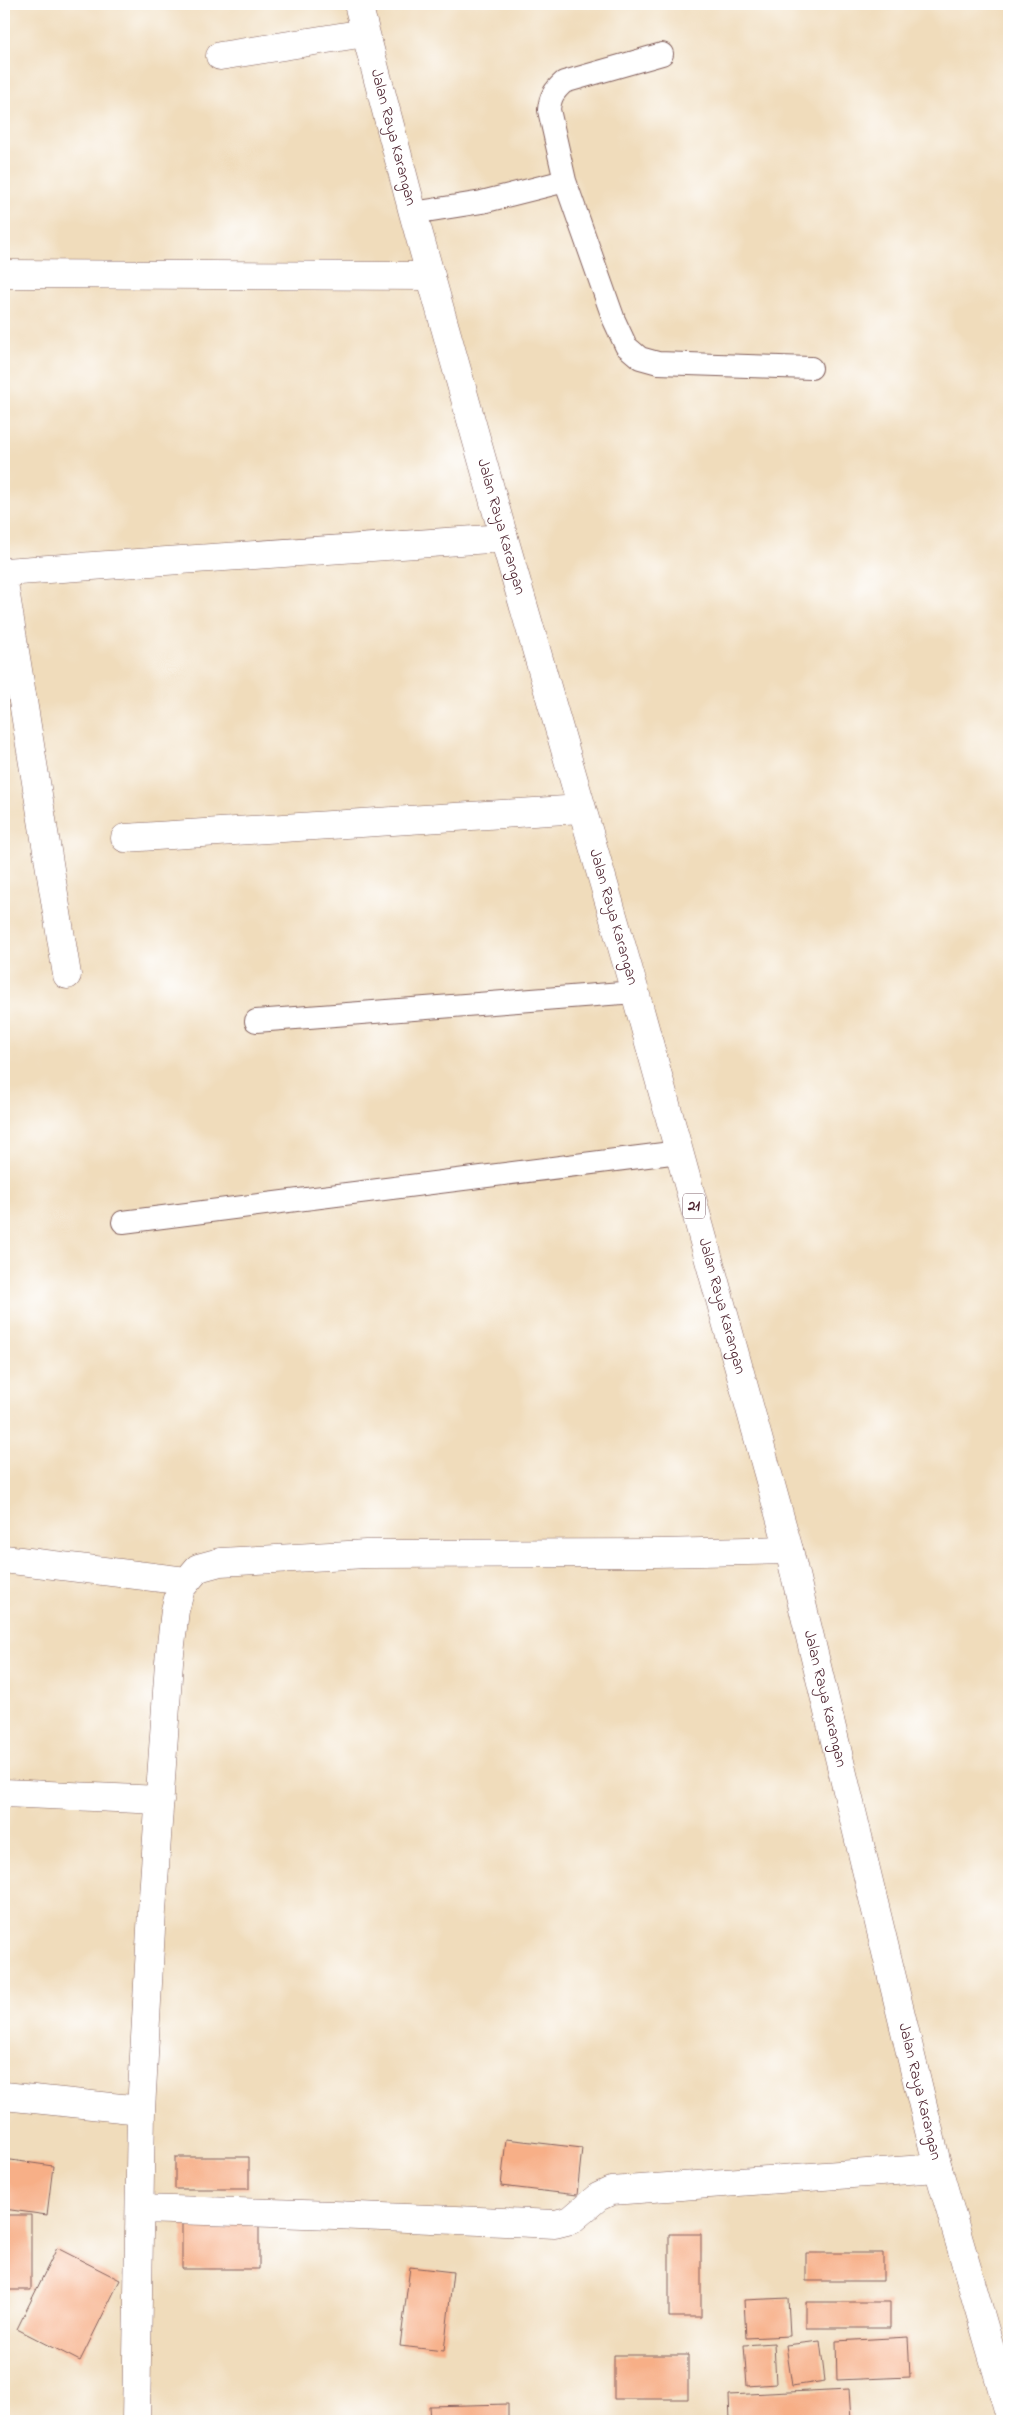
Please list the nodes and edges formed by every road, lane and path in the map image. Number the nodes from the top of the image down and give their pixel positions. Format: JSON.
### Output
{"nodes":[{"id":1,"x":358,"y":4,"type":"edge"},
{"id":2,"x":366,"y":32,"type":"junction"},
{"id":3,"x":662,"y":54,"type":"dead end"},
{"id":4,"x":220,"y":56,"type":"dead end"},
{"id":5,"x":565,"y":180,"type":"junction"},
{"id":6,"x":413,"y":213,"type":"junction"},
{"id":7,"x":4,"y":274,"type":"edge"},
{"id":8,"x":431,"y":276,"type":"junction"},
{"id":9,"x":811,"y":368,"type":"dead end"},
{"id":10,"x":504,"y":538,"type":"junction"},
{"id":11,"x":4,"y":572,"type":"edge"},
{"id":12,"x":4,"y":583,"type":"edge"},
{"id":13,"x":581,"y":808,"type":"junction"},
{"id":14,"x":125,"y":838,"type":"dead end"},
{"id":15,"x":67,"y":975,"type":"dead end"},
{"id":16,"x":635,"y":992,"type":"junction"},
{"id":17,"x":256,"y":1021,"type":"dead end"},
{"id":18,"x":679,"y":1152,"type":"junction"},
{"id":19,"x":123,"y":1222,"type":"dead end"},
{"id":20,"x":789,"y":1550,"type":"junction"},
{"id":21,"x":4,"y":1559,"type":"edge"},
{"id":22,"x":186,"y":1581,"type":"junction"},
{"id":23,"x":4,"y":1793,"type":"edge"},
{"id":24,"x":160,"y":1800,"type":"junction"},
{"id":25,"x":4,"y":2096,"type":"edge"},
{"id":26,"x":142,"y":2110,"type":"junction"},
{"id":27,"x":938,"y":2168,"type":"junction"},
{"id":28,"x":140,"y":2209,"type":"junction"},
{"id":29,"x":1009,"y":2414,"type":"edge"},
{"id":30,"x":136,"y":2421,"type":"edge"}],
"edges":[{"from":1,"to":2,"type":"main road","name":"Jalan Raya Karangan","number":"21"},
{"from":2,"to":4,"type":"main road"},
{"from":2,"to":6,"type":"main road","name":"Jalan Raya Karangan","number":"21"},
{"from":3,"to":5,"type":"lane"},
{"from":5,"to":6,"type":"lane"},
{"from":5,"to":9,"type":"lane"},
{"from":6,"to":8,"type":"main road","name":"Jalan Raya Karangan","number":"21"},
{"from":7,"to":8,"type":"main road"},
{"from":8,"to":10,"type":"main road","name":"Jalan Raya Karangan","number":"21"},
{"from":10,"to":11,"type":"main road"},
{"from":10,"to":13,"type":"main road","name":"Jalan Raya Karangan","number":"21"},
{"from":12,"to":15,"type":"main road"},
{"from":13,"to":14,"type":"main road"},
{"from":13,"to":16,"type":"main road","name":"Jalan Raya Karangan","number":"21"},
{"from":16,"to":17,"type":"lane"},
{"from":16,"to":18,"type":"main road","name":"Jalan Raya Karangan","number":"21"},
{"from":18,"to":19,"type":"lane"},
{"from":18,"to":20,"type":"main road","name":"Jalan Raya Karangan","number":"21"},
{"from":20,"to":22,"type":"main road"},
{"from":20,"to":27,"type":"main road","name":"Jalan Raya Karangan","number":"21"},
{"from":21,"to":22,"type":"main road"},
{"from":22,"to":24,"type":"main road"},
{"from":23,"to":24,"type":"main road"},
{"from":24,"to":26,"type":"main road"},
{"from":25,"to":26,"type":"main road"},
{"from":26,"to":28,"type":"main road"},
{"from":27,"to":28,"type":"main road"},
{"from":27,"to":29,"type":"main road","name":"Jalan Raya Karangan","number":"21"},
{"from":28,"to":30,"type":"main road"}]}
